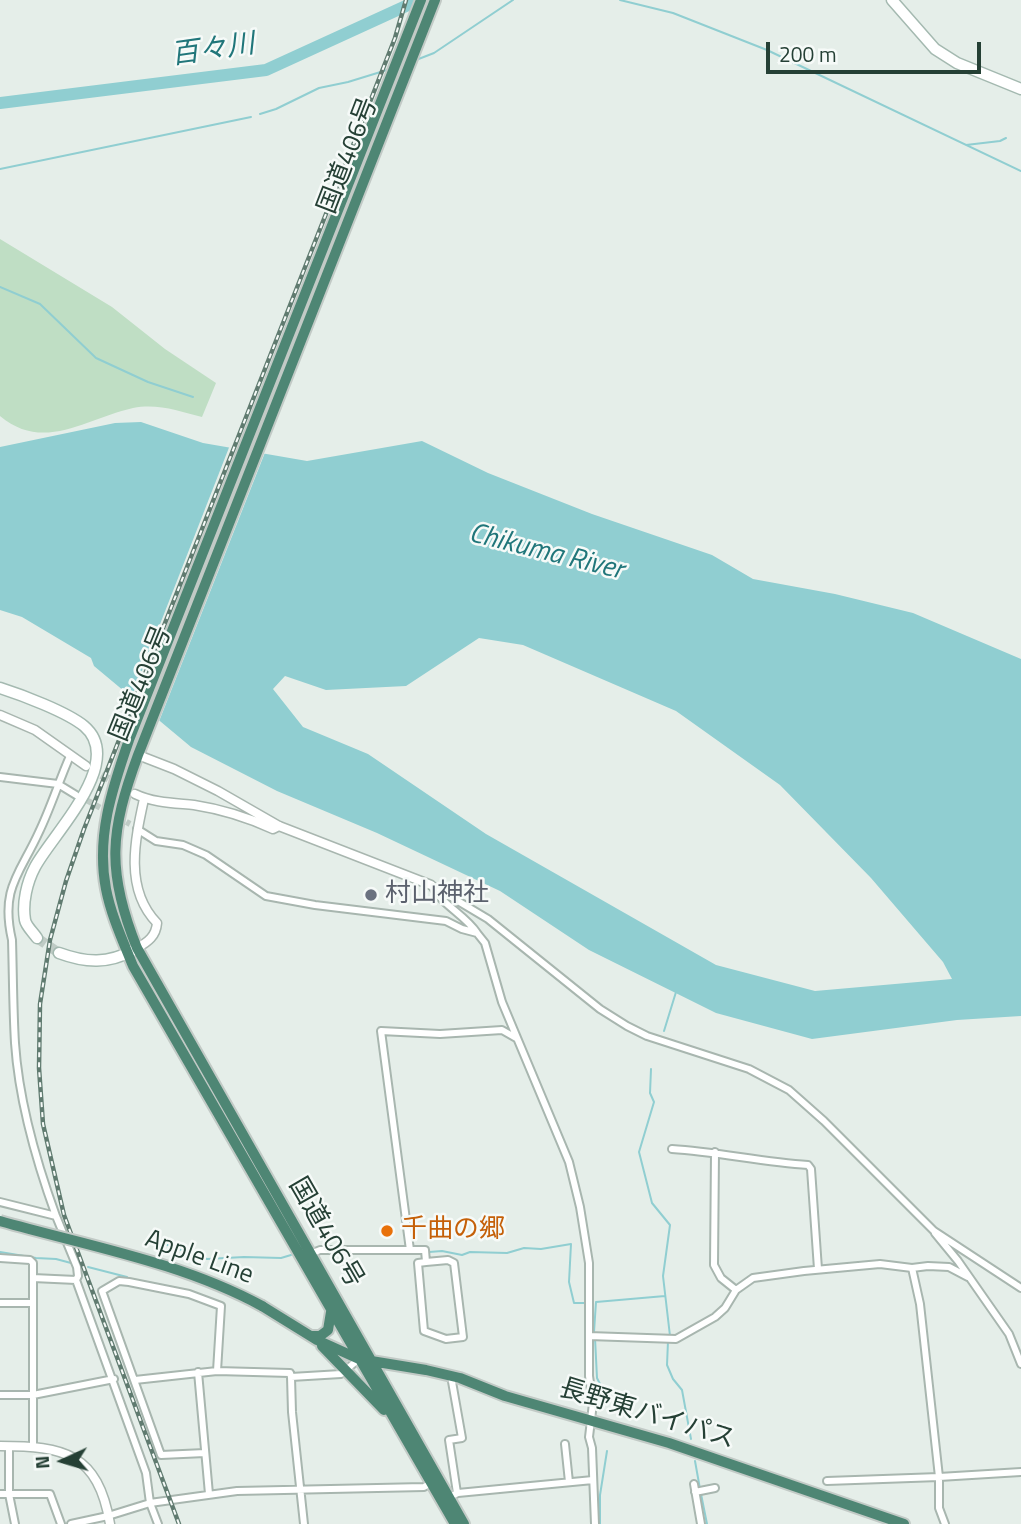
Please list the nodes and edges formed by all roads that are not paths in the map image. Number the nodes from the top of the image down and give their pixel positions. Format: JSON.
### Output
{"nodes":[{"id":1,"x":421,"y":0,"type":"edge"},
{"id":2,"x":435,"y":0,"type":"edge"},
{"id":3,"x":892,"y":0,"type":"edge"},
{"id":4,"x":1021,"y":89,"type":"edge"},
{"id":5,"x":0,"y":688,"type":"edge"},
{"id":6,"x":0,"y":715,"type":"edge"},
{"id":7,"x":140,"y":750,"type":"junction"},
{"id":8,"x":70,"y":756,"type":"junction"},
{"id":9,"x":86,"y":766,"type":"tunnel mouth"},
{"id":10,"x":0,"y":777,"type":"edge"},
{"id":11,"x":58,"y":785,"type":"junction"},
{"id":12,"x":135,"y":794,"type":"tunnel mouth"},
{"id":13,"x":76,"y":795,"type":"tunnel mouth"},
{"id":14,"x":144,"y":799,"type":"junction"},
{"id":15,"x":134,"y":826,"type":"junction"},
{"id":16,"x":279,"y":826,"type":"junction"},
{"id":17,"x":430,"y":885,"type":"junction"},
{"id":18,"x":477,"y":933,"type":"junction"},
{"id":19,"x":37,"y":938,"type":"tunnel mouth"},
{"id":20,"x":132,"y":950,"type":"junction"},
{"id":21,"x":59,"y":953,"type":"tunnel mouth"},
{"id":22,"x":516,"y":1038,"type":"junction"},
{"id":23,"x":672,"y":1149,"type":"dead end"},
{"id":24,"x":715,"y":1152,"type":"junction"},
{"id":25,"x":0,"y":1202,"type":"edge"},
{"id":26,"x":56,"y":1216,"type":"junction"},
{"id":27,"x":0,"y":1221,"type":"edge"},
{"id":28,"x":934,"y":1231,"type":"junction"},
{"id":29,"x":410,"y":1250,"type":"junction"},
{"id":30,"x":306,"y":1256,"type":"junction"},
{"id":31,"x":0,"y":1258,"type":"edge"},
{"id":32,"x":426,"y":1262,"type":"junction"},
{"id":33,"x":912,"y":1268,"type":"junction"},
{"id":34,"x":818,"y":1269,"type":"junction"},
{"id":35,"x":968,"y":1276,"type":"junction"},
{"id":36,"x":33,"y":1278,"type":"junction"},
{"id":37,"x":76,"y":1280,"type":"junction"},
{"id":38,"x":1021,"y":1288,"type":"edge"},
{"id":39,"x":736,"y":1290,"type":"junction"},
{"id":40,"x":0,"y":1303,"type":"edge"},
{"id":41,"x":33,"y":1303,"type":"junction"},
{"id":42,"x":331,"y":1312,"type":"junction"},
{"id":43,"x":589,"y":1336,"type":"junction"},
{"id":44,"x":314,"y":1338,"type":"junction"},
{"id":45,"x":359,"y":1359,"type":"junction"},
{"id":46,"x":373,"y":1362,"type":"junction"},
{"id":47,"x":1021,"y":1364,"type":"edge"},
{"id":48,"x":346,"y":1369,"type":"junction"},
{"id":49,"x":217,"y":1371,"type":"junction"},
{"id":50,"x":198,"y":1372,"type":"junction"},
{"id":51,"x":451,"y":1376,"type":"junction"},
{"id":52,"x":291,"y":1377,"type":"junction"},
{"id":53,"x":114,"y":1379,"type":"junction"},
{"id":54,"x":135,"y":1380,"type":"junction"},
{"id":55,"x":0,"y":1395,"type":"edge"},
{"id":56,"x":33,"y":1395,"type":"junction"},
{"id":57,"x":590,"y":1420,"type":"junction"},
{"id":58,"x":565,"y":1444,"type":"dead end"},
{"id":59,"x":4,"y":1446,"type":"edge"},
{"id":60,"x":33,"y":1446,"type":"junction"},
{"id":61,"x":410,"y":1446,"type":"junction"},
{"id":62,"x":205,"y":1453,"type":"junction"},
{"id":63,"x":1021,"y":1472,"type":"edge"},
{"id":64,"x":939,"y":1478,"type":"junction"},
{"id":65,"x":593,"y":1480,"type":"junction"},
{"id":66,"x":827,"y":1481,"type":"dead end"},
{"id":67,"x":569,"y":1482,"type":"junction"},
{"id":68,"x":432,"y":1483,"type":"junction"},
{"id":69,"x":715,"y":1488,"type":"dead end"},
{"id":70,"x":299,"y":1490,"type":"junction"},
{"id":71,"x":0,"y":1494,"type":"edge"},
{"id":72,"x":9,"y":1494,"type":"junction"},
{"id":73,"x":209,"y":1494,"type":"junction"},
{"id":74,"x":449,"y":1497,"type":"junction"},
{"id":75,"x":150,"y":1503,"type":"junction"},
{"id":76,"x":109,"y":1520,"type":"edge"},
{"id":77,"x":15,"y":1524,"type":"edge"},
{"id":78,"x":61,"y":1524,"type":"edge"},
{"id":79,"x":71,"y":1524,"type":"edge"},
{"id":80,"x":158,"y":1524,"type":"edge"},
{"id":81,"x":304,"y":1524,"type":"edge"},
{"id":82,"x":455,"y":1524,"type":"edge"},
{"id":83,"x":464,"y":1524,"type":"edge"},
{"id":84,"x":595,"y":1524,"type":"edge"},
{"id":85,"x":701,"y":1524,"type":"edge"},
{"id":86,"x":904,"y":1524,"type":"edge"},
{"id":87,"x":945,"y":1524,"type":"edge"}],
"edges":[{"from":1,"to":20,"type":"highway","name":"国道406号"},
{"from":2,"to":7,"type":"highway","name":"国道406号"},
{"from":3,"to":4,"type":"main road"},
{"from":5,"to":19,"type":"main road"},
{"from":6,"to":8,"type":"street"},
{"from":7,"to":16,"type":"street"},
{"from":7,"to":20,"type":"highway","name":"国道406号"},
{"from":8,"to":9,"type":"street"},
{"from":8,"to":11,"type":"street"},
{"from":10,"to":11,"type":"street"},
{"from":11,"to":13,"type":"street"},
{"from":11,"to":26,"type":"street"},
{"from":12,"to":14,"type":"street"},
{"from":14,"to":15,"type":"street"},
{"from":14,"to":16,"type":"street"},
{"from":15,"to":18,"type":"street"},
{"from":15,"to":20,"type":"street"},
{"from":16,"to":17,"type":"street"},
{"from":17,"to":18,"type":"street"},
{"from":17,"to":28,"type":"street"},
{"from":18,"to":22,"type":"street"},
{"from":20,"to":21,"type":"main road"},
{"from":20,"to":30,"type":"highway","name":"国道406号"},
{"from":22,"to":29,"type":"street"},
{"from":22,"to":43,"type":"street"},
{"from":23,"to":24,"type":"street"},
{"from":24,"to":34,"type":"street"},
{"from":24,"to":39,"type":"street"},
{"from":25,"to":26,"type":"street"},
{"from":26,"to":37,"type":"street"},
{"from":27,"to":44,"type":"highway","name":"Apple Line","bridge":true},
{"from":28,"to":35,"type":"street"},
{"from":28,"to":38,"type":"street"},
{"from":29,"to":30,"type":"street"},
{"from":29,"to":32,"type":"street"},
{"from":30,"to":42,"type":"highway","name":"国道406号"},
{"from":30,"to":46,"type":"highway","name":"国道406号"},
{"from":31,"to":36,"type":"street"},
{"from":32,"to":32,"type":"street"},
{"from":33,"to":34,"type":"street"},
{"from":33,"to":35,"type":"street"},
{"from":33,"to":64,"type":"street"},
{"from":34,"to":39,"type":"street"},
{"from":35,"to":47,"type":"street"},
{"from":36,"to":37,"type":"street"},
{"from":36,"to":41,"type":"street"},
{"from":37,"to":53,"type":"street"},
{"from":39,"to":43,"type":"street"},
{"from":40,"to":41,"type":"street"},
{"from":41,"to":56,"type":"street"},
{"from":42,"to":44,"type":"highway"},
{"from":42,"to":45,"type":"highway","name":"国道406号"},
{"from":43,"to":57,"type":"street"},
{"from":44,"to":45,"type":"highway","name":"Apple Line"},
{"from":44,"to":48,"type":"highway"},
{"from":45,"to":46,"type":"highway","name":"Apple Line"},
{"from":45,"to":48,"type":"street"},
{"from":45,"to":61,"type":"highway","name":"国道406号"},
{"from":46,"to":51,"type":"highway","name":"長野東バイパス"},
{"from":46,"to":74,"type":"highway","name":"国道406号"},
{"from":48,"to":52,"type":"street"},
{"from":48,"to":61,"type":"highway"},
{"from":49,"to":50,"type":"street"},
{"from":49,"to":52,"type":"street"},
{"from":49,"to":54,"type":"street"},
{"from":50,"to":54,"type":"street"},
{"from":50,"to":62,"type":"street"},
{"from":51,"to":57,"type":"highway","name":"長野東バイパス"},
{"from":51,"to":74,"type":"street"},
{"from":52,"to":70,"type":"street"},
{"from":53,"to":56,"type":"street"},
{"from":53,"to":75,"type":"street"},
{"from":54,"to":62,"type":"street"},
{"from":55,"to":56,"type":"street"},
{"from":56,"to":60,"type":"street"},
{"from":57,"to":65,"type":"street"},
{"from":57,"to":86,"type":"highway","name":"長野東バイパス"},
{"from":58,"to":67,"type":"street"},
{"from":59,"to":60,"type":"street"},
{"from":59,"to":72,"type":"street"},
{"from":60,"to":76,"type":"street"},
{"from":61,"to":68,"type":"highway"},
{"from":62,"to":73,"type":"street"},
{"from":63,"to":64,"type":"street"},
{"from":64,"to":66,"type":"street"},
{"from":64,"to":87,"type":"street"},
{"from":65,"to":67,"type":"street"},
{"from":65,"to":84,"type":"street"},
{"from":67,"to":74,"type":"street"},
{"from":68,"to":70,"type":"street"},
{"from":68,"to":74,"type":"highway"},
{"from":69,"to":85,"type":"street"},
{"from":70,"to":73,"type":"street"},
{"from":70,"to":81,"type":"street"},
{"from":71,"to":72,"type":"street"},
{"from":72,"to":77,"type":"street"},
{"from":72,"to":78,"type":"street"},
{"from":73,"to":75,"type":"street"},
{"from":74,"to":82,"type":"highway"},
{"from":74,"to":83,"type":"highway"},
{"from":75,"to":76,"type":"street"},
{"from":75,"to":80,"type":"street"},
{"from":76,"to":79,"type":"street"}]}
